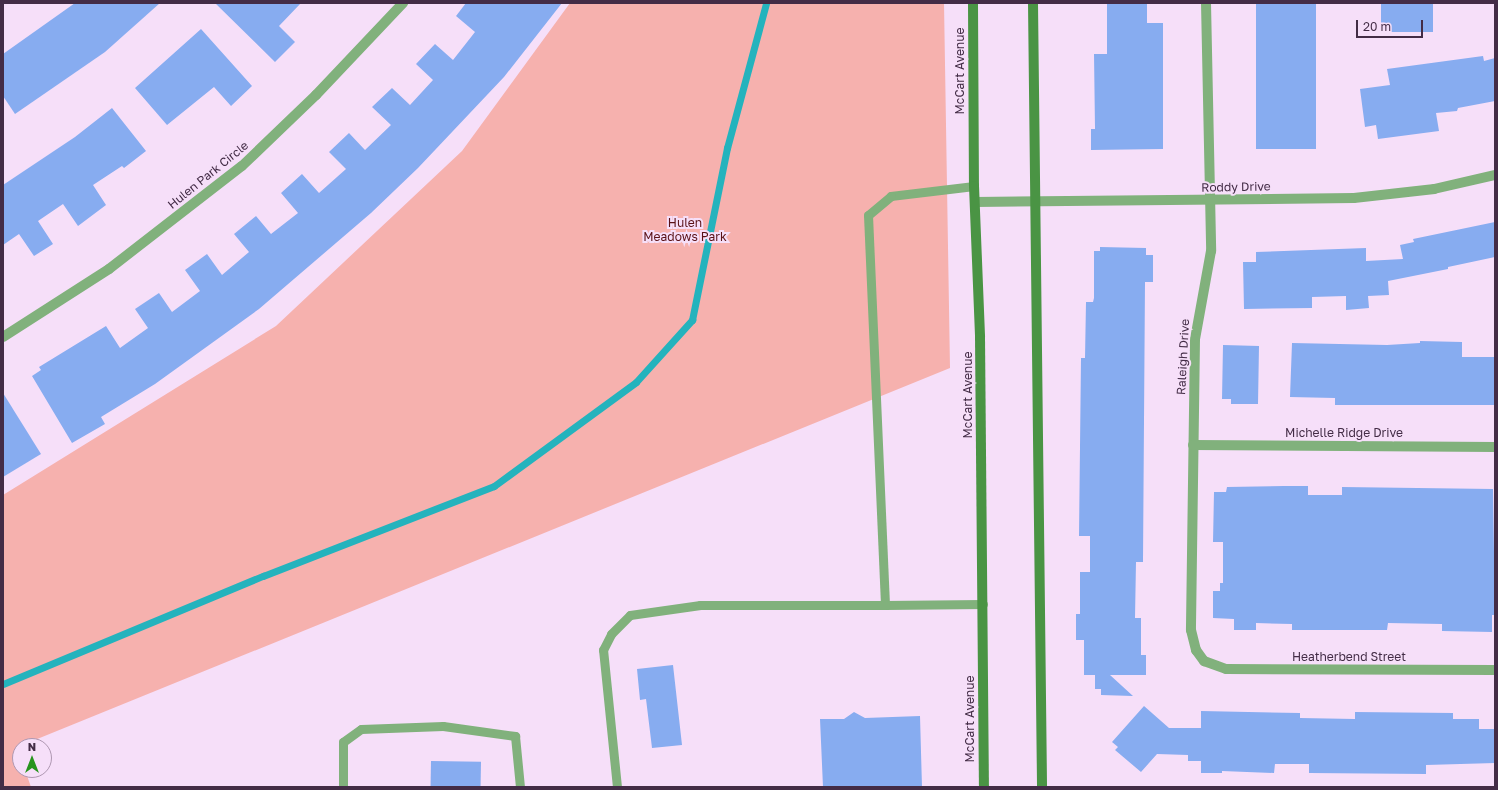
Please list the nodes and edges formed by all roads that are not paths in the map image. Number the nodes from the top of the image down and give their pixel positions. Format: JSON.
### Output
{"nodes":[{"id":1,"x":403,"y":3,"type":"edge"},
{"id":2,"x":973,"y":3,"type":"edge"},
{"id":3,"x":1033,"y":3,"type":"edge"},
{"id":4,"x":1206,"y":3,"type":"edge"},
{"id":5,"x":1495,"y":175,"type":"edge"},
{"id":6,"x":974,"y":186,"type":"junction"},
{"id":7,"x":1211,"y":200,"type":"junction"},
{"id":8,"x":975,"y":202,"type":"junction"},
{"id":9,"x":1035,"y":202,"type":"junction"},
{"id":10,"x":3,"y":337,"type":"edge"},
{"id":11,"x":1193,"y":445,"type":"junction"},
{"id":12,"x":1495,"y":447,"type":"edge"},
{"id":13,"x":983,"y":604,"type":"junction"},
{"id":14,"x":886,"y":605,"type":"junction"},
{"id":15,"x":1204,"y":662,"type":"joint"},
{"id":16,"x":1495,"y":670,"type":"edge"},
{"id":17,"x":343,"y":787,"type":"edge"},
{"id":18,"x":520,"y":787,"type":"edge"},
{"id":19,"x":617,"y":787,"type":"edge"},
{"id":20,"x":984,"y":787,"type":"edge"},
{"id":21,"x":1042,"y":787,"type":"edge"}],
"edges":[{"from":1,"to":10,"type":"street","name":"Hulen Park Circle"},
{"from":2,"to":6,"type":"main road","name":"McCart Avenue"},
{"from":3,"to":9,"type":"main road"},
{"from":4,"to":7,"type":"street","name":"Raleigh Drive"},
{"from":5,"to":7,"type":"street","name":"Roddy Drive"},
{"from":6,"to":8,"type":"main road","name":"McCart Avenue"},
{"from":6,"to":14,"type":"lane"},
{"from":7,"to":9,"type":"street","name":"Roddy Drive"},
{"from":7,"to":11,"type":"street","name":"Raleigh Drive"},
{"from":8,"to":9,"type":"street","name":"Roddy Drive"},
{"from":8,"to":13,"type":"main road","name":"McCart Avenue"},
{"from":9,"to":21,"type":"main road"},
{"from":11,"to":12,"type":"street","name":"Michelle Ridge Drive"},
{"from":11,"to":15,"type":"street","name":"Raleigh Drive"},
{"from":13,"to":14,"type":"lane"},
{"from":13,"to":20,"type":"main road","name":"McCart Avenue"},
{"from":14,"to":19,"type":"lane"},
{"from":15,"to":16,"type":"street","name":"Heatherbend Street"},
{"from":17,"to":18,"type":"lane"}]}
